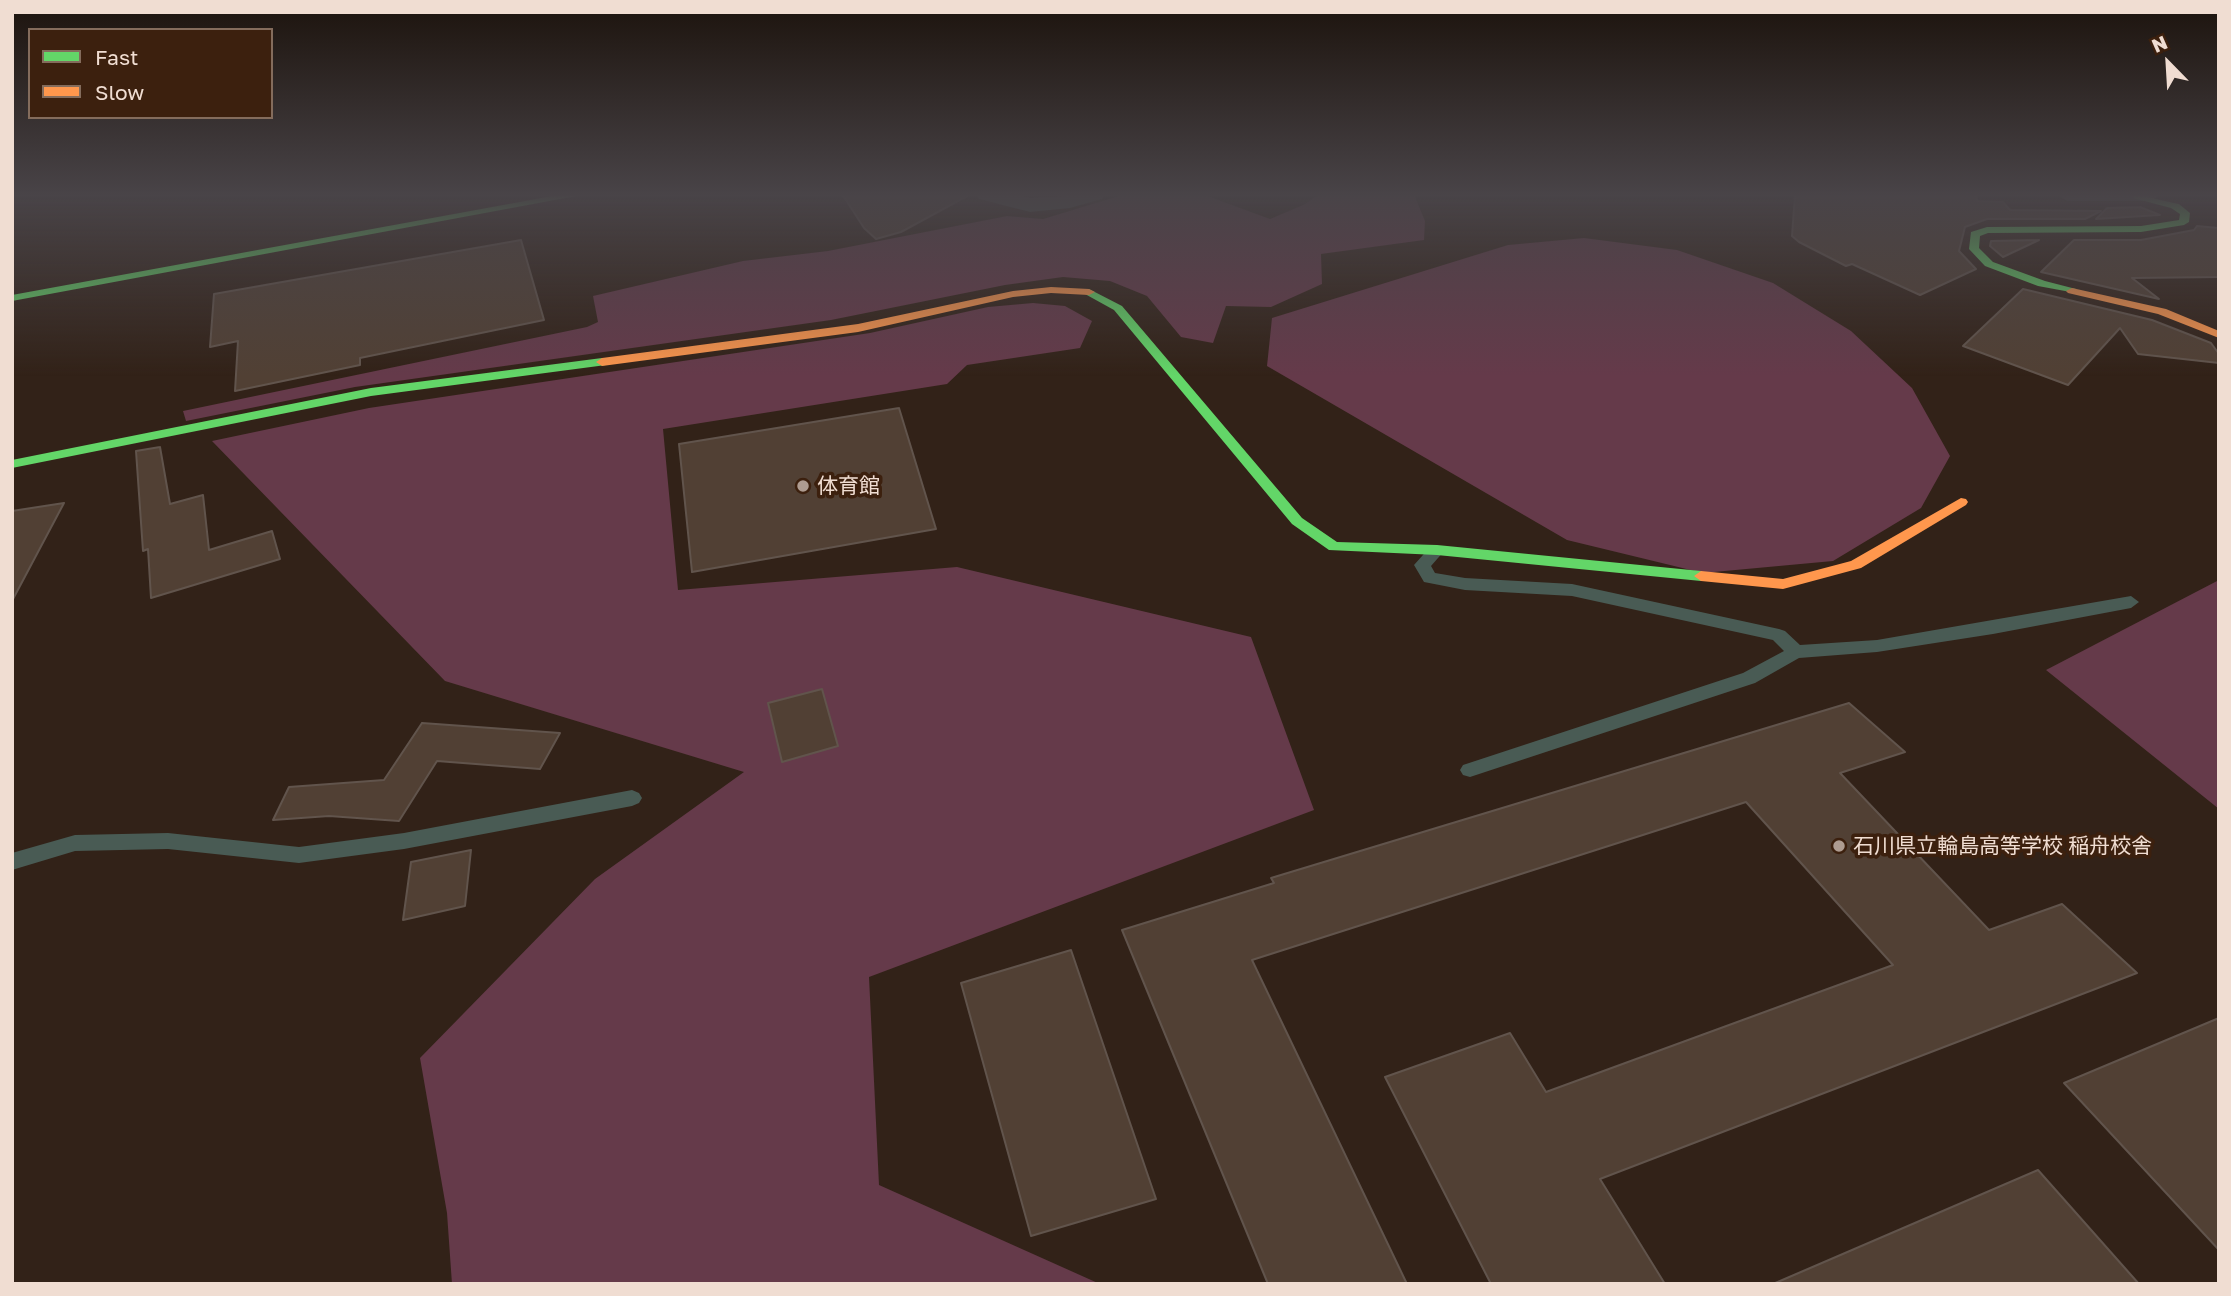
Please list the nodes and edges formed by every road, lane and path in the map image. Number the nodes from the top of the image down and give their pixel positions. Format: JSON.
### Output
{"nodes":[{"id":1,"x":251,"y":254,"type":"edge"},
{"id":2,"x":1979,"y":254,"type":"edge"},
{"id":3,"x":12,"y":298,"type":"edge"},
{"id":4,"x":2219,"y":335,"type":"edge"},
{"id":5,"x":12,"y":464,"type":"edge"},
{"id":6,"x":1961,"y":502,"type":"dead end"},
{"id":7,"x":1437,"y":550,"type":"junction"},
{"id":8,"x":2131,"y":602,"type":"dead end"},
{"id":9,"x":1796,"y":652,"type":"junction"},
{"id":10,"x":1470,"y":770,"type":"dead end"},
{"id":11,"x":632,"y":798,"type":"dead end"},
{"id":12,"x":12,"y":862,"type":"edge"}],
"edges":[{"from":1,"to":3,"type":"main road"},
{"from":2,"to":4,"type":"main road"},
{"from":5,"to":7,"type":"main road"},
{"from":6,"to":7,"type":"main road"},
{"from":7,"to":9,"type":"lane"},
{"from":8,"to":9,"type":"lane"},
{"from":9,"to":10,"type":"lane"},
{"from":11,"to":12,"type":"lane"}]}
